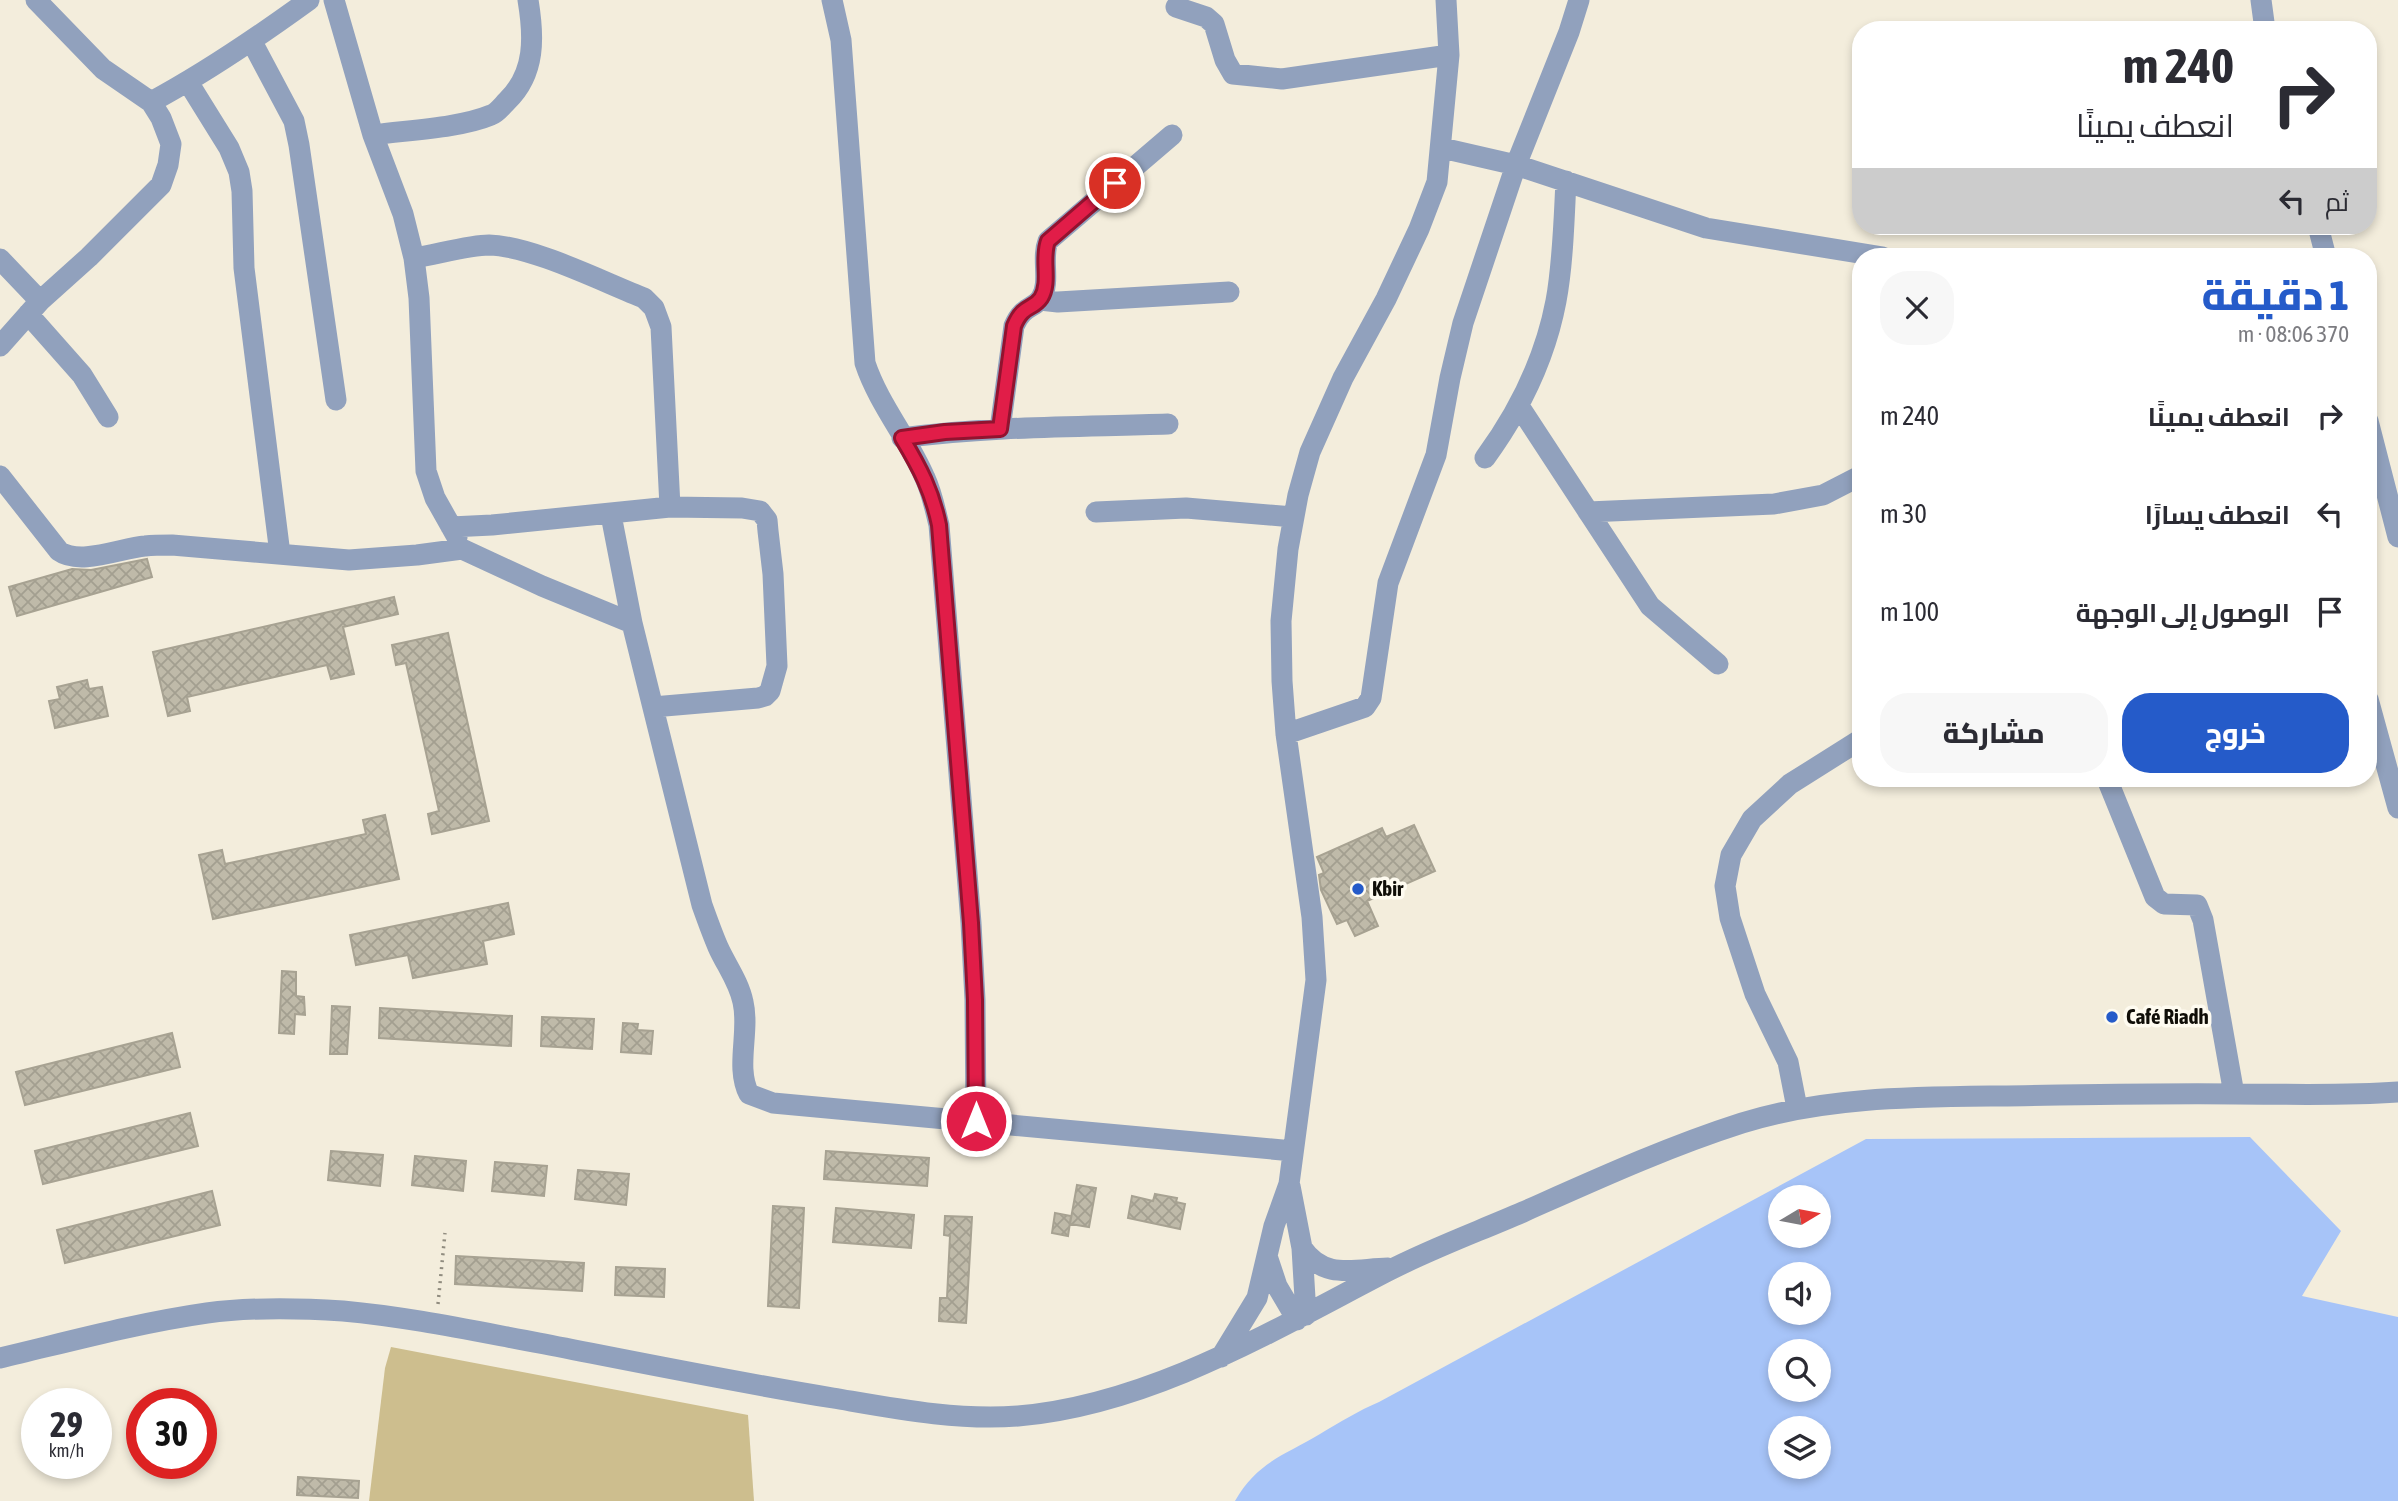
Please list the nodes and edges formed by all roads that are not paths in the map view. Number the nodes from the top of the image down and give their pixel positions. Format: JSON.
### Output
{"nodes":[{"id":1,"x":309,"y":0,"type":"edge"},
{"id":2,"x":334,"y":0,"type":"edge"},
{"id":3,"x":528,"y":0,"type":"edge"},
{"id":4,"x":832,"y":0,"type":"edge"},
{"id":5,"x":1446,"y":0,"type":"edge"},
{"id":6,"x":1579,"y":0,"type":"edge"},
{"id":7,"x":2260,"y":0,"type":"edge"},
{"id":8,"x":48,"y":3,"type":"edge"},
{"id":9,"x":1176,"y":7,"type":"dead end"},
{"id":10,"x":2264,"y":21,"type":"edge"},
{"id":11,"x":252,"y":42,"type":"junction"},
{"id":12,"x":1449,"y":55,"type":"junction"},
{"id":13,"x":188,"y":82,"type":"junction"},
{"id":14,"x":151,"y":102,"type":"junction"},
{"id":15,"x":373,"y":135,"type":"junction"},
{"id":16,"x":1172,"y":135,"type":"dead end"},
{"id":17,"x":1441,"y":148,"type":"junction"},
{"id":18,"x":1516,"y":165,"type":"junction"},
{"id":19,"x":1566,"y":181,"type":"junction"},
{"id":20,"x":1852,"y":252,"type":"edge"},
{"id":21,"x":414,"y":258,"type":"junction"},
{"id":22,"x":0,"y":259,"type":"edge"},
{"id":23,"x":1229,"y":292,"type":"dead end"},
{"id":24,"x":1040,"y":300,"type":"junction"},
{"id":25,"x":34,"y":308,"type":"junction"},
{"id":26,"x":0,"y":346,"type":"edge"},
{"id":27,"x":337,"y":400,"type":"dead end"},
{"id":28,"x":1519,"y":406,"type":"junction"},
{"id":29,"x":108,"y":417,"type":"dead end"},
{"id":30,"x":1168,"y":424,"type":"dead end"},
{"id":31,"x":1000,"y":429,"type":"junction"},
{"id":32,"x":902,"y":438,"type":"junction"},
{"id":33,"x":2377,"y":456,"type":"edge"},
{"id":34,"x":1485,"y":457,"type":"dead end"},
{"id":35,"x":0,"y":476,"type":"edge"},
{"id":36,"x":1852,"y":480,"type":"edge"},
{"id":37,"x":670,"y":507,"type":"junction"},
{"id":38,"x":1096,"y":512,"type":"dead end"},
{"id":39,"x":1588,"y":512,"type":"junction"},
{"id":40,"x":611,"y":514,"type":"junction"},
{"id":41,"x":1293,"y":517,"type":"junction"},
{"id":42,"x":451,"y":527,"type":"junction"},
{"id":43,"x":2398,"y":537,"type":"edge"},
{"id":44,"x":462,"y":549,"type":"junction"},
{"id":45,"x":280,"y":554,"type":"junction"},
{"id":46,"x":632,"y":623,"type":"junction"},
{"id":47,"x":1718,"y":664,"type":"dead end"},
{"id":48,"x":653,"y":707,"type":"junction"},
{"id":49,"x":2377,"y":732,"type":"edge"},
{"id":50,"x":1286,"y":734,"type":"junction"},
{"id":51,"x":1852,"y":745,"type":"edge"},
{"id":52,"x":2110,"y":787,"type":"edge"},
{"id":53,"x":2398,"y":808,"type":"edge"},
{"id":54,"x":2398,"y":1092,"type":"edge"},
{"id":55,"x":2234,"y":1094,"type":"junction"},
{"id":56,"x":1797,"y":1108,"type":"junction"},
{"id":57,"x":976,"y":1121,"type":"junction"},
{"id":58,"x":1293,"y":1151,"type":"junction"},
{"id":59,"x":1289,"y":1184,"type":"junction"},
{"id":60,"x":1302,"y":1248,"type":"junction"},
{"id":61,"x":1268,"y":1257,"type":"junction"},
{"id":62,"x":1393,"y":1268,"type":"junction"},
{"id":63,"x":1301,"y":1317,"type":"junction"},
{"id":64,"x":1221,"y":1357,"type":"junction"},
{"id":65,"x":0,"y":1358,"type":"edge"}],
"edges":[{"from":1,"to":11,"type":"street"},
{"from":2,"to":15,"type":"street"},
{"from":3,"to":15,"type":"street"},
{"from":4,"to":32,"type":"street"},
{"from":5,"to":12,"type":"street"},
{"from":6,"to":18,"type":"street"},
{"from":7,"to":10,"type":"street"},
{"from":8,"to":14,"type":"street"},
{"from":9,"to":12,"type":"street"},
{"from":11,"to":13,"type":"street"},
{"from":11,"to":27,"type":"street"},
{"from":12,"to":17,"type":"street"},
{"from":13,"to":14,"type":"street"},
{"from":13,"to":45,"type":"street"},
{"from":14,"to":25,"type":"street"},
{"from":15,"to":21,"type":"street"},
{"from":16,"to":24,"type":"street"},
{"from":17,"to":18,"type":"street"},
{"from":17,"to":41,"type":"street"},
{"from":18,"to":19,"type":"street"},
{"from":18,"to":50,"type":"street"},
{"from":19,"to":20,"type":"street"},
{"from":19,"to":28,"type":"street"},
{"from":21,"to":37,"type":"street"},
{"from":21,"to":42,"type":"street"},
{"from":22,"to":25,"type":"street"},
{"from":23,"to":24,"type":"street"},
{"from":24,"to":31,"type":"street"},
{"from":25,"to":26,"type":"street"},
{"from":25,"to":29,"type":"street"},
{"from":28,"to":34,"type":"street"},
{"from":28,"to":39,"type":"street"},
{"from":30,"to":31,"type":"street"},
{"from":31,"to":32,"type":"street"},
{"from":32,"to":57,"type":"street"},
{"from":33,"to":43,"type":"street"},
{"from":35,"to":45,"type":"street"},
{"from":36,"to":39,"type":"street"},
{"from":37,"to":40,"type":"street"},
{"from":37,"to":48,"type":"street"},
{"from":38,"to":41,"type":"street"},
{"from":39,"to":47,"type":"street"},
{"from":40,"to":42,"type":"street"},
{"from":40,"to":46,"type":"street"},
{"from":41,"to":50,"type":"street"},
{"from":42,"to":44,"type":"street"},
{"from":44,"to":45,"type":"street"},
{"from":44,"to":46,"type":"street"},
{"from":46,"to":48,"type":"street"},
{"from":48,"to":57,"type":"street"},
{"from":49,"to":53,"type":"street"},
{"from":50,"to":58,"type":"street"},
{"from":51,"to":56,"type":"street"},
{"from":52,"to":55,"type":"street"},
{"from":54,"to":55,"type":"street"},
{"from":55,"to":56,"type":"street"},
{"from":56,"to":62,"type":"street"},
{"from":57,"to":58,"type":"street"},
{"from":58,"to":59,"type":"street"},
{"from":59,"to":60,"type":"street"},
{"from":59,"to":61,"type":"street"},
{"from":60,"to":62,"type":"street"},
{"from":60,"to":63,"type":"street"},
{"from":61,"to":63,"type":"street"},
{"from":61,"to":64,"type":"street"},
{"from":62,"to":63,"type":"street"},
{"from":63,"to":64,"type":"street"},
{"from":64,"to":65,"type":"street"}]}
